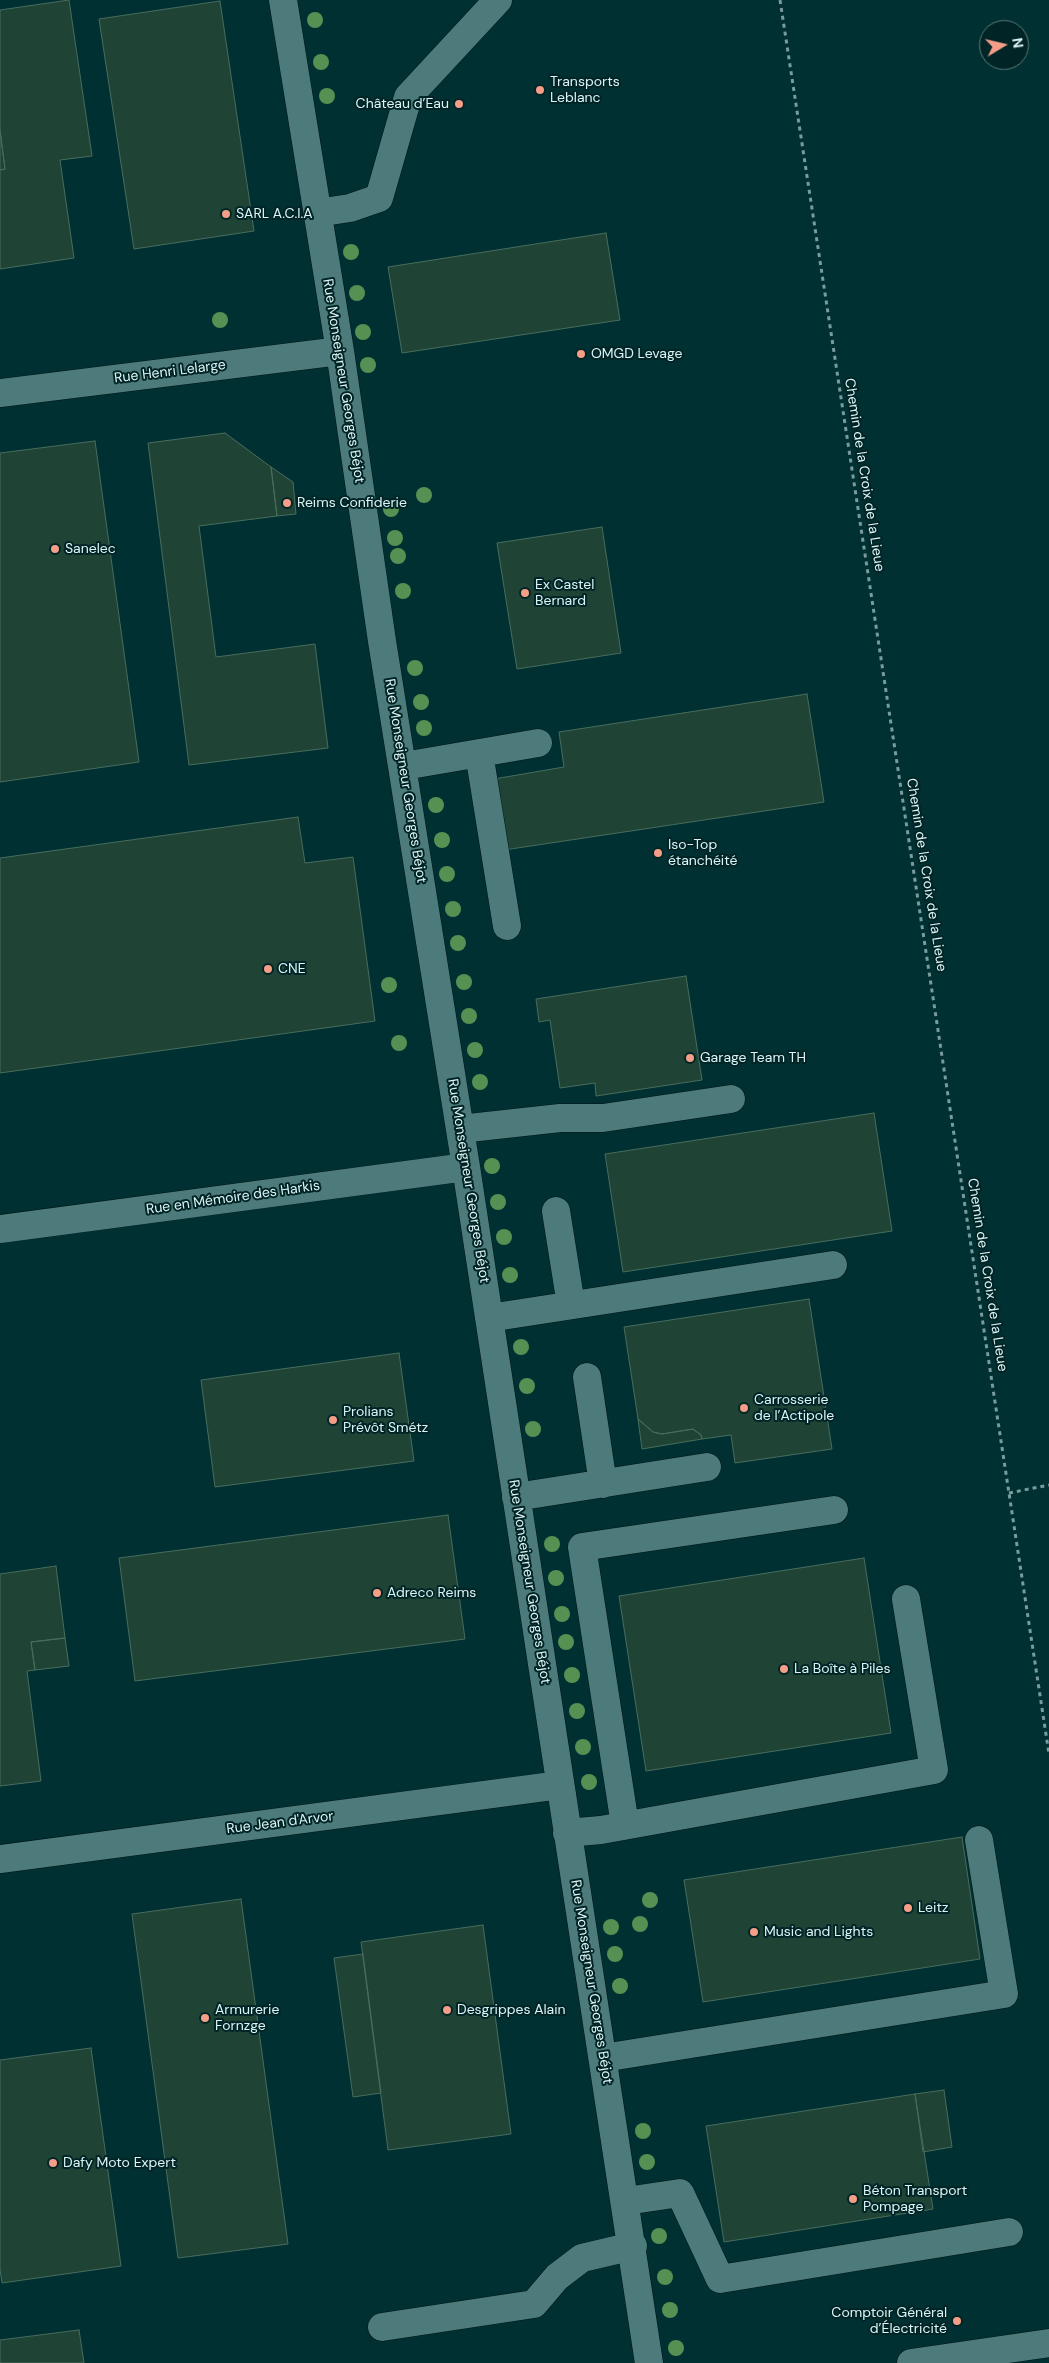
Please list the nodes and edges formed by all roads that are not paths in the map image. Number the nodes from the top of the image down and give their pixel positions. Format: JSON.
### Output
{"nodes":[{"id":1,"x":284,"y":0,"type":"edge"},
{"id":2,"x":498,"y":0,"type":"edge"},
{"id":3,"x":317,"y":213,"type":"junction"},
{"id":4,"x":340,"y":351,"type":"junction"},
{"id":5,"x":0,"y":393,"type":"edge"},
{"id":6,"x":538,"y":742,"type":"dead end"},
{"id":7,"x":479,"y":753,"type":"junction"},
{"id":8,"x":404,"y":766,"type":"junction"},
{"id":9,"x":507,"y":926,"type":"dead end"},
{"id":10,"x":730,"y":1099,"type":"dead end"},
{"id":11,"x":460,"y":1129,"type":"junction"},
{"id":12,"x":466,"y":1167,"type":"junction"},
{"id":13,"x":556,"y":1211,"type":"dead end"},
{"id":14,"x":0,"y":1229,"type":"edge"},
{"id":15,"x":833,"y":1265,"type":"dead end"},
{"id":16,"x":570,"y":1305,"type":"junction"},
{"id":17,"x":489,"y":1318,"type":"junction"},
{"id":18,"x":587,"y":1377,"type":"dead end"},
{"id":19,"x":707,"y":1467,"type":"dead end"},
{"id":20,"x":603,"y":1484,"type":"junction"},
{"id":21,"x":516,"y":1497,"type":"junction"},
{"id":22,"x":834,"y":1510,"type":"dead end"},
{"id":23,"x":906,"y":1599,"type":"dead end"},
{"id":24,"x":560,"y":1786,"type":"junction"},
{"id":25,"x":626,"y":1825,"type":"junction"},
{"id":26,"x":567,"y":1833,"type":"junction"},
{"id":27,"x":979,"y":1840,"type":"dead end"},
{"id":28,"x":0,"y":1859,"type":"edge"},
{"id":29,"x":603,"y":2058,"type":"junction"},
{"id":30,"x":626,"y":2201,"type":"junction"},
{"id":31,"x":1009,"y":2232,"type":"dead end"},
{"id":32,"x":633,"y":2246,"type":"junction"},
{"id":33,"x":382,"y":2327,"type":"dead end"},
{"id":34,"x":1049,"y":2343,"type":"edge"},
{"id":35,"x":649,"y":2363,"type":"edge"},
{"id":36,"x":911,"y":2363,"type":"edge"}],
"edges":[{"from":1,"to":3,"type":"street","name":"Rue Monseigneur Georges Béjot"},
{"from":2,"to":3,"type":"street"},
{"from":3,"to":4,"type":"street","name":"Rue Monseigneur Georges Béjot"},
{"from":4,"to":5,"type":"street","name":"Rue Henri Lelarge"},
{"from":4,"to":8,"type":"street","name":"Rue Monseigneur Georges Béjot"},
{"from":6,"to":7,"type":"street"},
{"from":7,"to":8,"type":"street"},
{"from":7,"to":9,"type":"street"},
{"from":8,"to":11,"type":"street","name":"Rue Monseigneur Georges Béjot"},
{"from":10,"to":11,"type":"street"},
{"from":11,"to":12,"type":"street","name":"Rue Monseigneur Georges Béjot"},
{"from":12,"to":14,"type":"street","name":"Rue en Mémoire des Harkis"},
{"from":12,"to":17,"type":"street","name":"Rue Monseigneur Georges Béjot"},
{"from":13,"to":16,"type":"street"},
{"from":15,"to":16,"type":"street"},
{"from":16,"to":17,"type":"street"},
{"from":17,"to":21,"type":"street","name":"Rue Monseigneur Georges Béjot"},
{"from":18,"to":20,"type":"street"},
{"from":19,"to":20,"type":"street"},
{"from":20,"to":21,"type":"street"},
{"from":21,"to":24,"type":"street","name":"Rue Monseigneur Georges Béjot"},
{"from":22,"to":25,"type":"street"},
{"from":23,"to":25,"type":"street"},
{"from":24,"to":26,"type":"street","name":"Rue Monseigneur Georges Béjot"},
{"from":24,"to":28,"type":"street","name":"Rue Jean d'Arvor"},
{"from":25,"to":26,"type":"street"},
{"from":26,"to":29,"type":"street","name":"Rue Monseigneur Georges Béjot"},
{"from":27,"to":29,"type":"street"},
{"from":29,"to":30,"type":"street","name":"Rue Monseigneur Georges Béjot"},
{"from":30,"to":31,"type":"street"},
{"from":30,"to":32,"type":"street","name":"Rue Monseigneur Georges Béjot"},
{"from":32,"to":33,"type":"street"},
{"from":32,"to":35,"type":"street","name":"Rue Monseigneur Georges Béjot"},
{"from":34,"to":36,"type":"street"}]}
